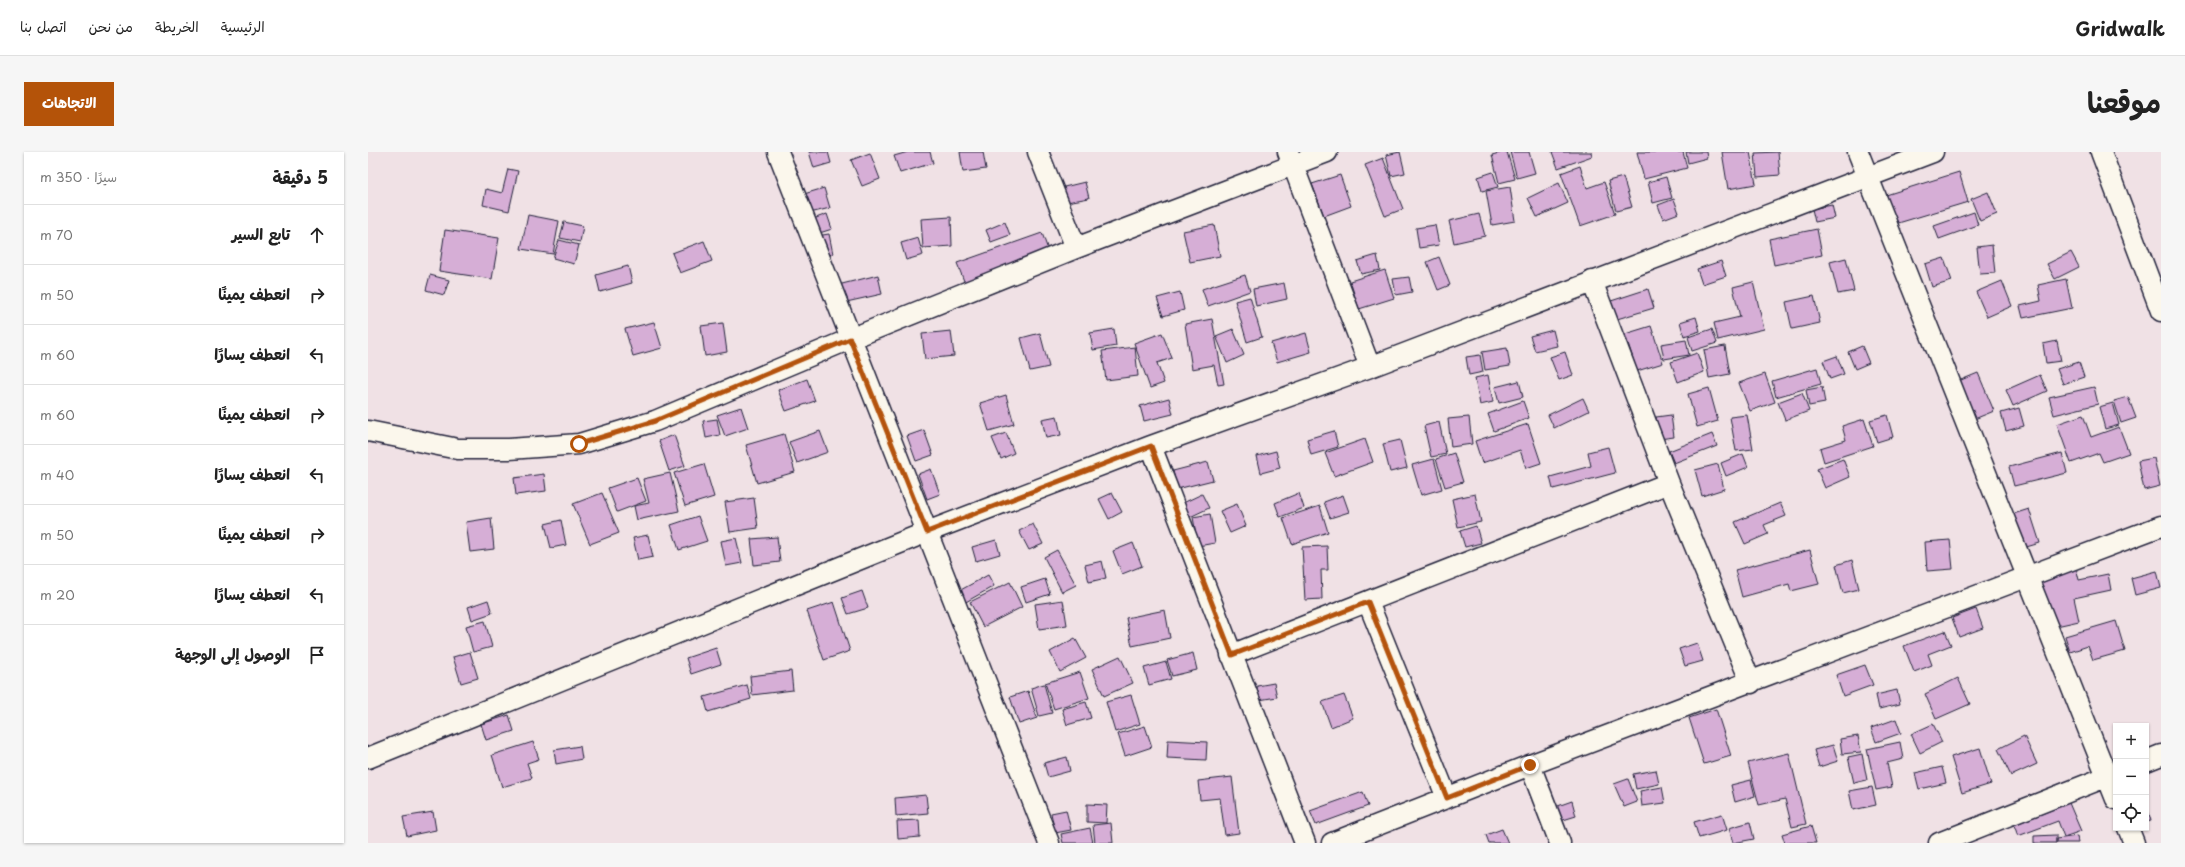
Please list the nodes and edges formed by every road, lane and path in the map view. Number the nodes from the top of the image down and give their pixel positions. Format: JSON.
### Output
{"nodes":[{"id":1,"x":778,"y":152,"type":"edge"},
{"id":2,"x":1038,"y":152,"type":"edge"},
{"id":3,"x":1327,"y":152,"type":"edge"},
{"id":4,"x":1858,"y":152,"type":"edge"},
{"id":5,"x":1933,"y":152,"type":"edge"},
{"id":6,"x":2101,"y":152,"type":"edge"},
{"id":7,"x":1290,"y":159,"type":"edge"},
{"id":8,"x":1868,"y":178,"type":"junction"},
{"id":9,"x":1076,"y":248,"type":"junction"},
{"id":10,"x":1592,"y":281,"type":"junction"},
{"id":11,"x":2159,"y":302,"type":"edge"},
{"id":12,"x":850,"y":339,"type":"junction"},
{"id":13,"x":1370,"y":367,"type":"junction"},
{"id":14,"x":368,"y":431,"type":"edge"},
{"id":15,"x":1151,"y":446,"type":"junction"},
{"id":16,"x":1669,"y":483,"type":"junction"},
{"id":17,"x":2161,"y":526,"type":"edge"},
{"id":18,"x":927,"y":532,"type":"junction"},
{"id":19,"x":2028,"y":578,"type":"junction"},
{"id":20,"x":1368,"y":602,"type":"junction"},
{"id":21,"x":1232,"y":655,"type":"junction"},
{"id":22,"x":1751,"y":683,"type":"junction"},
{"id":23,"x":2161,"y":755,"type":"edge"},
{"id":24,"x":368,"y":758,"type":"edge"},
{"id":25,"x":2149,"y":760,"type":"edge"},
{"id":26,"x":1530,"y":765,"type":"junction"},
{"id":27,"x":2112,"y":775,"type":"edge"},
{"id":28,"x":2115,"y":795,"type":"edge"},
{"id":29,"x":1447,"y":798,"type":"junction"},
{"id":30,"x":2129,"y":831,"type":"edge"},
{"id":31,"x":1049,"y":843,"type":"edge"},
{"id":32,"x":1305,"y":843,"type":"edge"},
{"id":33,"x":1332,"y":843,"type":"edge"},
{"id":34,"x":1560,"y":843,"type":"edge"},
{"id":35,"x":1939,"y":843,"type":"edge"},
{"id":36,"x":2134,"y":843,"type":"edge"}],
"edges":[{"from":1,"to":12,"type":"street"},
{"from":2,"to":9,"type":"street"},
{"from":3,"to":7,"type":"street"},
{"from":4,"to":8,"type":"street"},
{"from":5,"to":8,"type":"street"},
{"from":6,"to":11,"type":"street"},
{"from":7,"to":9,"type":"street"},
{"from":7,"to":13,"type":"street"},
{"from":8,"to":10,"type":"street"},
{"from":8,"to":19,"type":"street"},
{"from":9,"to":12,"type":"street"},
{"from":10,"to":13,"type":"street"},
{"from":10,"to":16,"type":"street"},
{"from":12,"to":14,"type":"street"},
{"from":12,"to":18,"type":"street"},
{"from":13,"to":15,"type":"street"},
{"from":15,"to":18,"type":"street"},
{"from":15,"to":21,"type":"street"},
{"from":16,"to":20,"type":"street"},
{"from":16,"to":22,"type":"street"},
{"from":17,"to":19,"type":"street"},
{"from":18,"to":24,"type":"street"},
{"from":18,"to":31,"type":"street"},
{"from":19,"to":22,"type":"street"},
{"from":19,"to":27,"type":"street"},
{"from":20,"to":21,"type":"street"},
{"from":20,"to":29,"type":"street"},
{"from":21,"to":32,"type":"street"},
{"from":22,"to":26,"type":"street"},
{"from":23,"to":25,"type":"street"},
{"from":26,"to":29,"type":"street"},
{"from":26,"to":34,"type":"street"},
{"from":27,"to":28,"type":"street"},
{"from":27,"to":35,"type":"street"},
{"from":29,"to":33,"type":"street"},
{"from":30,"to":36,"type":"street"}]}
